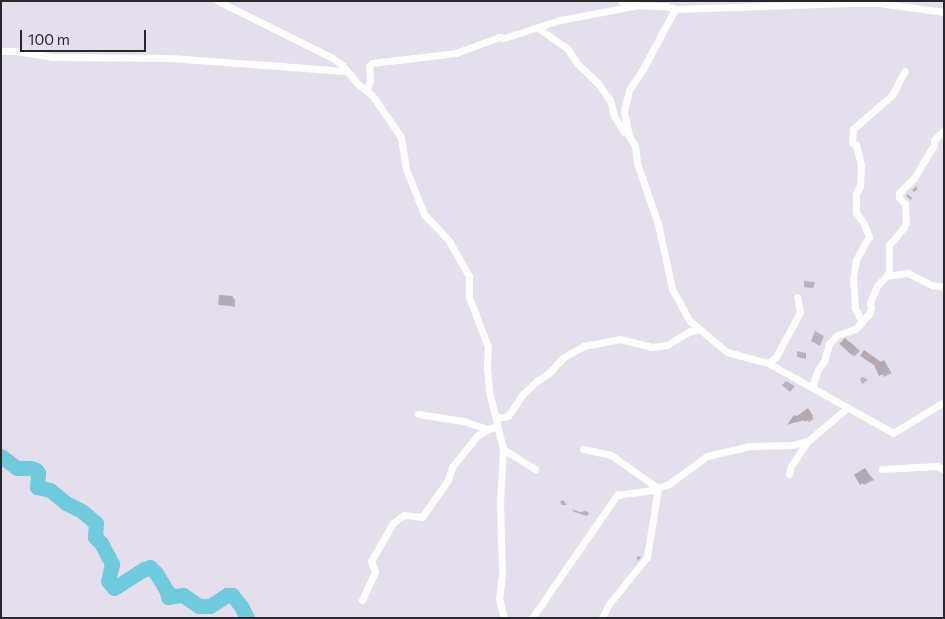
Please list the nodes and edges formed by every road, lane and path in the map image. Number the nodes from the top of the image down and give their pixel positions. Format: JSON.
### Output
{"nodes":[{"id":1,"x":218,"y":1,"type":"edge"},
{"id":2,"x":621,"y":1,"type":"edge"},
{"id":3,"x":634,"y":6,"type":"junction"},
{"id":4,"x":675,"y":9,"type":"junction"},
{"id":5,"x":944,"y":12,"type":"edge"},
{"id":6,"x":538,"y":28,"type":"junction"},
{"id":7,"x":1,"y":51,"type":"edge"},
{"id":8,"x":346,"y":71,"type":"junction"},
{"id":9,"x":906,"y":71,"type":"dead end"},
{"id":10,"x":367,"y":90,"type":"junction"},
{"id":11,"x":944,"y":130,"type":"edge"},
{"id":12,"x":629,"y":136,"type":"junction"},
{"id":13,"x":887,"y":276,"type":"junction"},
{"id":14,"x":944,"y":287,"type":"edge"},
{"id":15,"x":797,"y":297,"type":"dead end"},
{"id":16,"x":862,"y":322,"type":"junction"},
{"id":17,"x":699,"y":329,"type":"junction"},
{"id":18,"x":768,"y":363,"type":"junction"},
{"id":19,"x":812,"y":387,"type":"junction"},
{"id":20,"x":944,"y":402,"type":"edge"},
{"id":21,"x":848,"y":407,"type":"junction"},
{"id":22,"x":418,"y":414,"type":"dead end"},
{"id":23,"x":496,"y":418,"type":"junction"},
{"id":24,"x":497,"y":428,"type":"junction"},
{"id":25,"x":488,"y":429,"type":"junction"},
{"id":26,"x":808,"y":441,"type":"junction"},
{"id":27,"x":503,"y":449,"type":"junction"},
{"id":28,"x":583,"y":449,"type":"dead end"},
{"id":29,"x":535,"y":469,"type":"dead end"},
{"id":30,"x":882,"y":469,"type":"dead end"},
{"id":31,"x":944,"y":470,"type":"edge"},
{"id":32,"x":789,"y":474,"type":"dead end"},
{"id":33,"x":658,"y":488,"type":"junction"},
{"id":34,"x":362,"y":600,"type":"dead end"},
{"id":35,"x":504,"y":618,"type":"edge"},
{"id":36,"x":532,"y":618,"type":"edge"},
{"id":37,"x":602,"y":618,"type":"edge"}],
"edges":[{"from":1,"to":8,"type":"street"},
{"from":2,"to":3,"type":"street"},
{"from":3,"to":4,"type":"street"},
{"from":3,"to":6,"type":"street"},
{"from":4,"to":5,"type":"street"},
{"from":4,"to":12,"type":"street"},
{"from":6,"to":10,"type":"street"},
{"from":6,"to":12,"type":"street"},
{"from":7,"to":8,"type":"street"},
{"from":8,"to":10,"type":"street"},
{"from":9,"to":16,"type":"street"},
{"from":10,"to":23,"type":"street"},
{"from":11,"to":13,"type":"street"},
{"from":12,"to":17,"type":"street"},
{"from":13,"to":14,"type":"street"},
{"from":13,"to":16,"type":"street"},
{"from":15,"to":18,"type":"street"},
{"from":16,"to":19,"type":"street"},
{"from":17,"to":18,"type":"street"},
{"from":17,"to":23,"type":"street"},
{"from":18,"to":19,"type":"street"},
{"from":19,"to":21,"type":"street"},
{"from":20,"to":21,"type":"street"},
{"from":21,"to":26,"type":"street"},
{"from":22,"to":25,"type":"street"},
{"from":23,"to":24,"type":"street"},
{"from":24,"to":25,"type":"street"},
{"from":24,"to":27,"type":"street"},
{"from":25,"to":34,"type":"street"},
{"from":26,"to":32,"type":"street"},
{"from":26,"to":33,"type":"street"},
{"from":27,"to":29,"type":"street"},
{"from":27,"to":35,"type":"street"},
{"from":28,"to":33,"type":"street"},
{"from":30,"to":31,"type":"street"},
{"from":33,"to":36,"type":"street"},
{"from":33,"to":37,"type":"street"}]}
